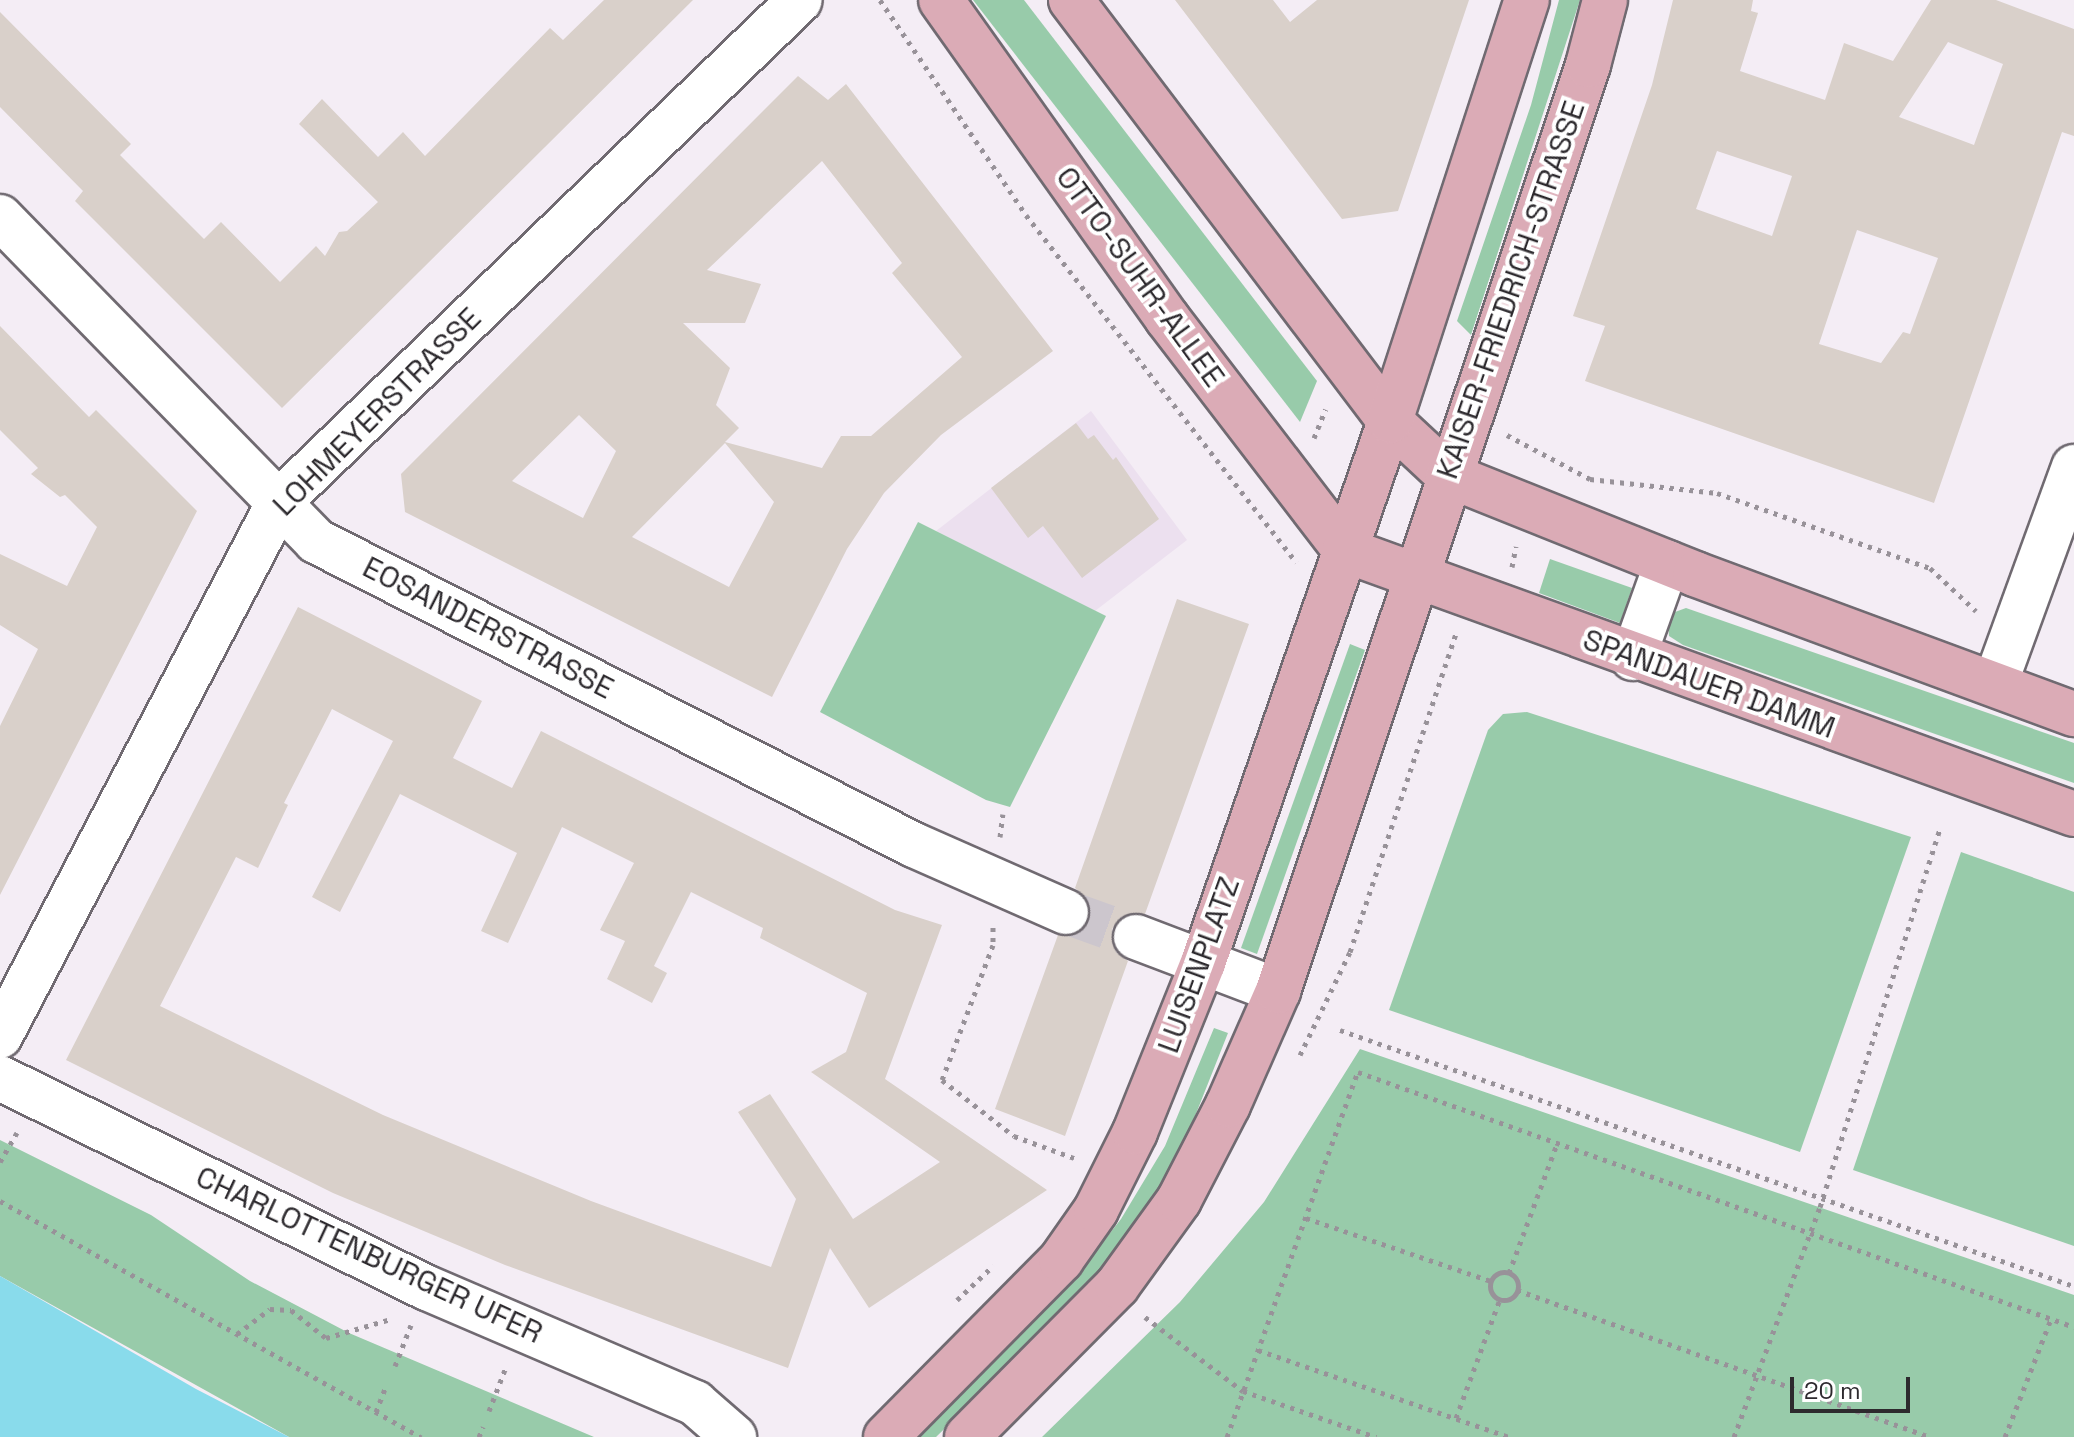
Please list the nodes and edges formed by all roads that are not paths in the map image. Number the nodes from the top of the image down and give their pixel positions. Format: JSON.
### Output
{"nodes":[{"id":1,"x":800,"y":0,"type":"edge"},
{"id":2,"x":941,"y":0,"type":"edge"},
{"id":3,"x":1071,"y":0,"type":"edge"},
{"id":4,"x":1527,"y":0,"type":"edge"},
{"id":5,"x":1605,"y":0,"type":"edge"},
{"id":6,"x":0,"y":217,"type":"edge"},
{"id":7,"x":1390,"y":421,"type":"junction"},
{"id":8,"x":2074,"y":467,"type":"edge"},
{"id":9,"x":1448,"y":475,"type":"junction"},
{"id":10,"x":279,"y":502,"type":"junction"},
{"id":11,"x":1345,"y":550,"type":"junction"},
{"id":12,"x":1667,"y":563,"type":"junction"},
{"id":13,"x":1415,"y":579,"type":"junction"},
{"id":14,"x":1633,"y":658,"type":"junction"},
{"id":15,"x":1995,"y":684,"type":"junction"},
{"id":16,"x":2074,"y":714,"type":"edge"},
{"id":17,"x":2074,"y":814,"type":"edge"},
{"id":18,"x":1066,"y":912,"type":"tunnel mouth"},
{"id":19,"x":1136,"y":937,"type":"tunnel mouth"},
{"id":20,"x":1203,"y":963,"type":"junction"},
{"id":21,"x":1278,"y":991,"type":"junction"},
{"id":22,"x":0,"y":1036,"type":"edge"},
{"id":23,"x":0,"y":1078,"type":"edge"},
{"id":24,"x":734,"y":1437,"type":"edge"},
{"id":25,"x":886,"y":1437,"type":"edge"},
{"id":26,"x":967,"y":1437,"type":"edge"}],
"edges":[{"from":1,"to":10,"type":"street","name":"LOHMEYERSTRASSE"},
{"from":2,"to":11,"type":"main road","name":"OTTO-SUHR-ALLEE"},
{"from":3,"to":7,"type":"main road"},
{"from":4,"to":7,"type":"main road"},
{"from":5,"to":9,"type":"main road","name":"KAISER-FRIEDRICH-STRASSE"},
{"from":6,"to":10,"type":"street","name":"EOSANDERSTRASSE"},
{"from":7,"to":9,"type":"main road"},
{"from":7,"to":11,"type":"main road","name":"LUISENPLATZ"},
{"from":8,"to":15,"type":"street"},
{"from":9,"to":12,"type":"main road"},
{"from":9,"to":13,"type":"main road","name":"KAISER-FRIEDRICH-STRASSE"},
{"from":10,"to":18,"type":"street","name":"EOSANDERSTRASSE"},
{"from":10,"to":22,"type":"street","name":"LOHMEYERSTRASSE"},
{"from":11,"to":13,"type":"main road","name":"SPANDAUER DAMM"},
{"from":11,"to":20,"type":"main road","name":"LUISENPLATZ"},
{"from":12,"to":14,"type":"street"},
{"from":12,"to":15,"type":"main road"},
{"from":13,"to":14,"type":"main road","name":"SPANDAUER DAMM"},
{"from":13,"to":21,"type":"main road"},
{"from":14,"to":17,"type":"main road","name":"SPANDAUER DAMM"},
{"from":15,"to":16,"type":"main road"},
{"from":19,"to":20,"type":"street"},
{"from":20,"to":21,"type":"street"},
{"from":20,"to":25,"type":"main road","name":"LUISENPLATZ"},
{"from":21,"to":26,"type":"main road"},
{"from":23,"to":24,"type":"street","name":"CHARLOTTENBURGER UFER"}]}
